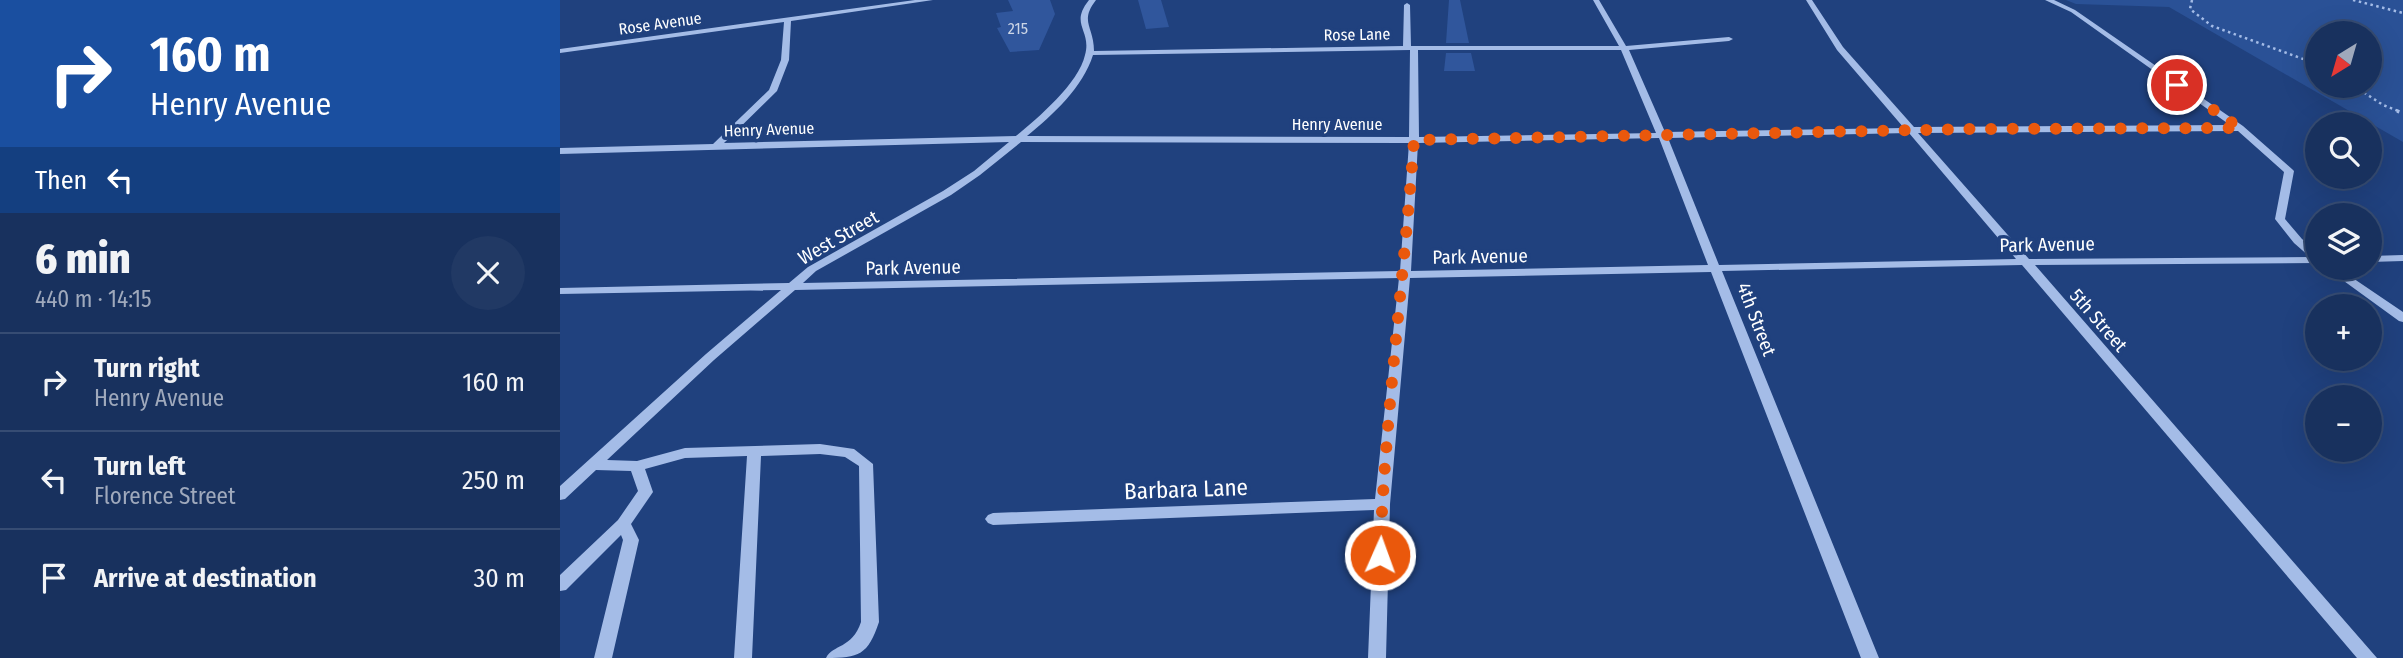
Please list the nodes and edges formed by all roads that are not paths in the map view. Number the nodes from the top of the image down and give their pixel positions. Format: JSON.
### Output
{"nodes":[{"id":1,"x":930,"y":0,"type":"edge"},
{"id":2,"x":1093,"y":0,"type":"edge"},
{"id":3,"x":1596,"y":0,"type":"edge"},
{"id":4,"x":1809,"y":0,"type":"edge"},
{"id":5,"x":2048,"y":0,"type":"edge"},
{"id":6,"x":1407,"y":5,"type":"dead end"},
{"id":7,"x":788,"y":19,"type":"junction"},
{"id":8,"x":1729,"y":39,"type":"dead end"},
{"id":9,"x":1410,"y":48,"type":"junction"},
{"id":10,"x":1624,"y":48,"type":"junction"},
{"id":11,"x":560,"y":51,"type":"edge"},
{"id":12,"x":1090,"y":53,"type":"junction"},
{"id":13,"x":2240,"y":128,"type":"junction"},
{"id":14,"x":1912,"y":130,"type":"junction"},
{"id":15,"x":1662,"y":135,"type":"junction"},
{"id":16,"x":1018,"y":139,"type":"junction"},
{"id":17,"x":1414,"y":140,"type":"junction"},
{"id":18,"x":716,"y":146,"type":"junction"},
{"id":19,"x":560,"y":151,"type":"edge"},
{"id":20,"x":2305,"y":248,"type":"edge"},
{"id":21,"x":2403,"y":258,"type":"edge"},
{"id":22,"x":2305,"y":259,"type":"edge"},
{"id":23,"x":2382,"y":259,"type":"edge"},
{"id":24,"x":2023,"y":262,"type":"junction"},
{"id":25,"x":1717,"y":268,"type":"junction"},
{"id":26,"x":1405,"y":275,"type":"junction"},
{"id":27,"x":2348,"y":280,"type":"edge"},
{"id":28,"x":791,"y":287,"type":"junction"},
{"id":29,"x":560,"y":291,"type":"edge"},
{"id":30,"x":2403,"y":318,"type":"edge"},
{"id":31,"x":754,"y":453,"type":"junction"},
{"id":32,"x":592,"y":465,"type":"junction"},
{"id":33,"x":637,"y":466,"type":"junction"},
{"id":34,"x":560,"y":495,"type":"edge"},
{"id":35,"x":1382,"y":504,"type":"junction"},
{"id":36,"x":993,"y":519,"type":"dead end"},
{"id":37,"x":623,"y":524,"type":"junction"},
{"id":38,"x":560,"y":585,"type":"edge"},
{"id":39,"x":603,"y":658,"type":"edge"},
{"id":40,"x":743,"y":658,"type":"edge"},
{"id":41,"x":835,"y":658,"type":"edge"},
{"id":42,"x":1377,"y":658,"type":"edge"},
{"id":43,"x":1870,"y":658,"type":"edge"},
{"id":44,"x":2368,"y":658,"type":"edge"}],
"edges":[{"from":1,"to":7,"type":"street","name":"Rose Avenue"},
{"from":2,"to":12,"type":"street"},
{"from":3,"to":10,"type":"street","name":"4th Street"},
{"from":4,"to":14,"type":"street","name":"5th Street"},
{"from":5,"to":13,"type":"street"},
{"from":6,"to":9,"type":"street"},
{"from":7,"to":11,"type":"street","name":"Rose Avenue"},
{"from":7,"to":18,"type":"street"},
{"from":8,"to":10,"type":"street","name":"Rose Lane"},
{"from":9,"to":10,"type":"street","name":"Rose Lane"},
{"from":9,"to":12,"type":"street","name":"Rose Lane"},
{"from":9,"to":17,"type":"street"},
{"from":10,"to":15,"type":"street","name":"4th Street"},
{"from":12,"to":16,"type":"street","name":"West Street"},
{"from":13,"to":14,"type":"street","name":"Henry Avenue"},
{"from":13,"to":20,"type":"street"},
{"from":14,"to":15,"type":"street","name":"Henry Avenue"},
{"from":14,"to":24,"type":"street","name":"5th Street"},
{"from":15,"to":17,"type":"street","name":"Henry Avenue"},
{"from":15,"to":25,"type":"street","name":"4th Street"},
{"from":16,"to":17,"type":"street","name":"Henry Avenue"},
{"from":16,"to":18,"type":"street","name":"Henry Avenue"},
{"from":16,"to":28,"type":"street","name":"West Street"},
{"from":17,"to":26,"type":"street"},
{"from":18,"to":19,"type":"street","name":"Henry Avenue"},
{"from":21,"to":23,"type":"street"},
{"from":22,"to":24,"type":"street","name":"Park Avenue"},
{"from":24,"to":25,"type":"street","name":"Park Avenue"},
{"from":24,"to":44,"type":"street","name":"5th Street"},
{"from":25,"to":26,"type":"street","name":"Park Avenue"},
{"from":25,"to":43,"type":"street","name":"4th Street"},
{"from":26,"to":28,"type":"street","name":"Park Avenue"},
{"from":26,"to":35,"type":"street"},
{"from":27,"to":30,"type":"street"},
{"from":28,"to":29,"type":"street","name":"Park Avenue"},
{"from":28,"to":32,"type":"street","name":"West Street"},
{"from":31,"to":33,"type":"street"},
{"from":31,"to":40,"type":"street"},
{"from":31,"to":41,"type":"street"},
{"from":32,"to":33,"type":"street"},
{"from":32,"to":34,"type":"street","name":"West Street"},
{"from":33,"to":37,"type":"street"},
{"from":35,"to":36,"type":"street","name":"Barbara Lane"},
{"from":35,"to":42,"type":"street"},
{"from":37,"to":38,"type":"street"},
{"from":37,"to":39,"type":"street"}]}
